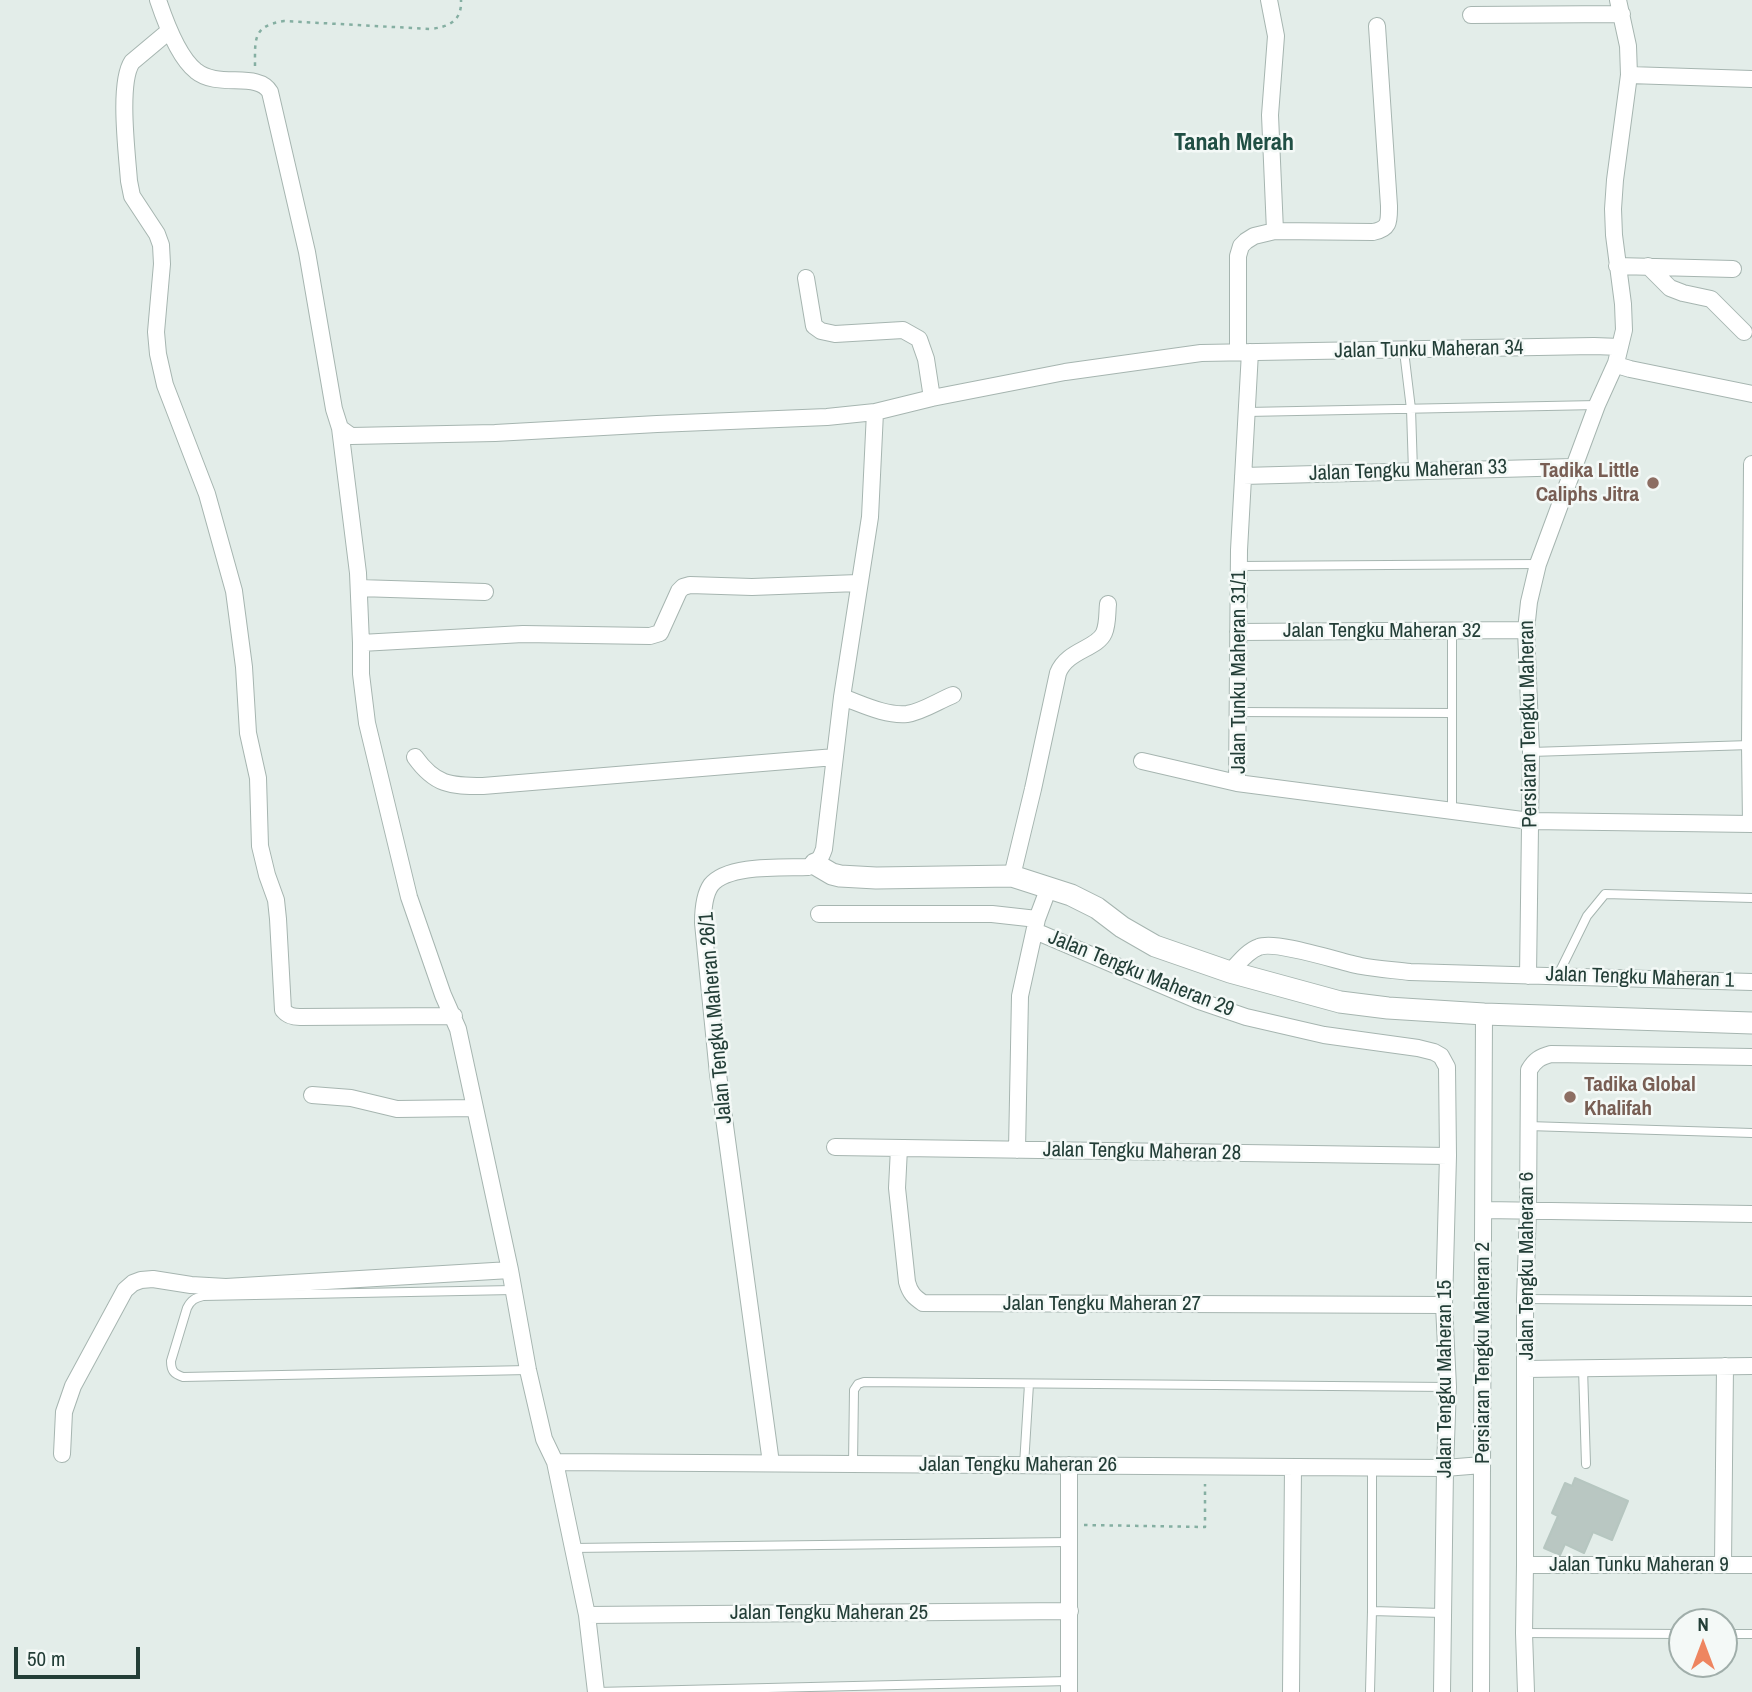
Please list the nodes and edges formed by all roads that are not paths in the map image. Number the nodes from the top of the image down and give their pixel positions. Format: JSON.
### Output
{"nodes":[{"id":1,"x":158,"y":0,"type":"edge"},
{"id":2,"x":1269,"y":0,"type":"edge"},
{"id":3,"x":1620,"y":7,"type":"edge"},
{"id":4,"x":1471,"y":15,"type":"dead end"},
{"id":5,"x":1377,"y":26,"type":"dead end"},
{"id":6,"x":169,"y":31,"type":"junction"},
{"id":7,"x":1629,"y":75,"type":"junction"},
{"id":8,"x":1752,"y":79,"type":"edge"},
{"id":9,"x":1275,"y":231,"type":"junction"},
{"id":10,"x":1617,"y":266,"type":"junction"},
{"id":11,"x":1648,"y":267,"type":"junction"},
{"id":12,"x":1732,"y":269,"type":"dead end"},
{"id":13,"x":806,"y":278,"type":"dead end"},
{"id":14,"x":1744,"y":332,"type":"dead end"},
{"id":15,"x":1404,"y":351,"type":"junction"},
{"id":16,"x":1244,"y":352,"type":"junction"},
{"id":17,"x":1618,"y":355,"type":"junction"},
{"id":18,"x":1752,"y":394,"type":"edge"},
{"id":19,"x":932,"y":398,"type":"junction"},
{"id":20,"x":1597,"y":405,"type":"junction"},
{"id":21,"x":1411,"y":409,"type":"junction"},
{"id":22,"x":875,"y":412,"type":"junction"},
{"id":23,"x":1247,"y":412,"type":"junction"},
{"id":24,"x":340,"y":428,"type":"junction"},
{"id":25,"x":1752,"y":464,"type":"edge"},
{"id":26,"x":1573,"y":467,"type":"junction"},
{"id":27,"x":1413,"y":471,"type":"junction"},
{"id":28,"x":1243,"y":476,"type":"junction"},
{"id":29,"x":1538,"y":564,"type":"junction"},
{"id":30,"x":1239,"y":566,"type":"junction"},
{"id":31,"x":859,"y":583,"type":"junction"},
{"id":32,"x":359,"y":588,"type":"junction"},
{"id":33,"x":485,"y":592,"type":"dead end"},
{"id":34,"x":1108,"y":604,"type":"dead end"},
{"id":35,"x":1526,"y":630,"type":"junction"},
{"id":36,"x":1452,"y":631,"type":"junction"},
{"id":37,"x":1238,"y":632,"type":"junction"},
{"id":38,"x":361,"y":643,"type":"junction"},
{"id":39,"x":953,"y":695,"type":"dead end"},
{"id":40,"x":842,"y":697,"type":"junction"},
{"id":41,"x":1237,"y":712,"type":"junction"},
{"id":42,"x":1451,"y":713,"type":"junction"},
{"id":43,"x":1750,"y":745,"type":"junction"},
{"id":44,"x":1531,"y":752,"type":"junction"},
{"id":45,"x":415,"y":757,"type":"dead end"},
{"id":46,"x":835,"y":757,"type":"junction"},
{"id":47,"x":1142,"y":761,"type":"dead end"},
{"id":48,"x":1237,"y":783,"type":"junction"},
{"id":49,"x":1452,"y":811,"type":"junction"},
{"id":50,"x":1530,"y":821,"type":"junction"},
{"id":51,"x":1751,"y":824,"type":"edge"},
{"id":52,"x":815,"y":864,"type":"junction"},
{"id":53,"x":1012,"y":876,"type":"junction"},
{"id":54,"x":1049,"y":887,"type":"junction"},
{"id":55,"x":1752,"y":898,"type":"edge"},
{"id":56,"x":819,"y":914,"type":"dead end"},
{"id":57,"x":1036,"y":925,"type":"junction"},
{"id":58,"x":1230,"y":972,"type":"junction"},
{"id":59,"x":1558,"y":975,"type":"junction"},
{"id":60,"x":1528,"y":976,"type":"junction"},
{"id":61,"x":1752,"y":982,"type":"edge"},
{"id":62,"x":1484,"y":1014,"type":"junction"},
{"id":63,"x":454,"y":1016,"type":"junction"},
{"id":64,"x":1752,"y":1023,"type":"edge"},
{"id":65,"x":1752,"y":1057,"type":"edge"},
{"id":66,"x":1447,"y":1067,"type":"joint"},
{"id":67,"x":312,"y":1095,"type":"dead end"},
{"id":68,"x":475,"y":1108,"type":"junction"},
{"id":69,"x":1528,"y":1126,"type":"junction"},
{"id":70,"x":1752,"y":1133,"type":"edge"},
{"id":71,"x":835,"y":1147,"type":"dead end"},
{"id":72,"x":899,"y":1148,"type":"junction"},
{"id":73,"x":1017,"y":1150,"type":"junction"},
{"id":74,"x":1448,"y":1156,"type":"junction"},
{"id":75,"x":1484,"y":1210,"type":"junction"},
{"id":76,"x":1528,"y":1211,"type":"junction"},
{"id":77,"x":1752,"y":1214,"type":"edge"},
{"id":78,"x":510,"y":1270,"type":"junction"},
{"id":79,"x":513,"y":1290,"type":"junction"},
{"id":80,"x":1525,"y":1299,"type":"junction"},
{"id":81,"x":1752,"y":1301,"type":"edge"},
{"id":82,"x":1444,"y":1305,"type":"junction"},
{"id":83,"x":1725,"y":1366,"type":"junction"},
{"id":84,"x":1752,"y":1366,"type":"edge"},
{"id":85,"x":1583,"y":1368,"type":"junction"},
{"id":86,"x":1526,"y":1369,"type":"junction"},
{"id":87,"x":528,"y":1370,"type":"junction"},
{"id":88,"x":1029,"y":1384,"type":"junction"},
{"id":89,"x":1448,"y":1387,"type":"junction"},
{"id":90,"x":62,"y":1454,"type":"dead end"},
{"id":91,"x":555,"y":1462,"type":"junction"},
{"id":92,"x":771,"y":1463,"type":"junction"},
{"id":93,"x":853,"y":1464,"type":"junction"},
{"id":94,"x":1586,"y":1464,"type":"dead end"},
{"id":95,"x":1024,"y":1465,"type":"junction"},
{"id":96,"x":1069,"y":1465,"type":"junction"},
{"id":97,"x":1482,"y":1465,"type":"junction"},
{"id":98,"x":1293,"y":1467,"type":"junction"},
{"id":99,"x":1372,"y":1467,"type":"junction"},
{"id":100,"x":1445,"y":1468,"type":"junction"},
{"id":101,"x":1069,"y":1542,"type":"junction"},
{"id":102,"x":572,"y":1548,"type":"junction"},
{"id":103,"x":1723,"y":1564,"type":"junction"},
{"id":104,"x":1752,"y":1564,"type":"edge"},
{"id":105,"x":1525,"y":1565,"type":"junction"},
{"id":106,"x":1070,"y":1611,"type":"junction"},
{"id":107,"x":1372,"y":1611,"type":"junction"},
{"id":108,"x":1442,"y":1613,"type":"junction"},
{"id":109,"x":587,"y":1615,"type":"junction"},
{"id":110,"x":1524,"y":1633,"type":"junction"},
{"id":111,"x":1668,"y":1634,"type":"edge"},
{"id":112,"x":1069,"y":1687,"type":"edge"},
{"id":113,"x":596,"y":1692,"type":"edge"},
{"id":114,"x":1291,"y":1692,"type":"edge"},
{"id":115,"x":1370,"y":1692,"type":"edge"},
{"id":116,"x":1442,"y":1692,"type":"edge"},
{"id":117,"x":1481,"y":1692,"type":"edge"},
{"id":118,"x":1526,"y":1692,"type":"edge"}],
"edges":[{"from":1,"to":6,"type":"street"},
{"from":2,"to":9,"type":"street"},
{"from":3,"to":4,"type":"street"},
{"from":3,"to":7,"type":"street","name":"Persiaran Tengku Maheran"},
{"from":5,"to":9,"type":"street"},
{"from":6,"to":24,"type":"street"},
{"from":6,"to":63,"type":"street"},
{"from":7,"to":8,"type":"street"},
{"from":7,"to":10,"type":"street","name":"Persiaran Tengku Maheran"},
{"from":9,"to":16,"type":"street","name":"Jalan Tunku Maheran 31/1"},
{"from":10,"to":11,"type":"street"},
{"from":10,"to":17,"type":"street","name":"Persiaran Tengku Maheran"},
{"from":11,"to":12,"type":"street"},
{"from":11,"to":14,"type":"street"},
{"from":13,"to":19,"type":"street"},
{"from":15,"to":16,"type":"street","name":"Jalan Tunku Maheran 34"},
{"from":15,"to":17,"type":"street","name":"Jalan Tunku Maheran 34"},
{"from":15,"to":21,"type":"lane"},
{"from":16,"to":19,"type":"street","name":"Jalan Tunku Maheran 34"},
{"from":16,"to":23,"type":"street","name":"Jalan Tunku Maheran 31/1"},
{"from":17,"to":18,"type":"street","name":"Jalan Tunku Maheran 34"},
{"from":17,"to":20,"type":"street","name":"Persiaran Tengku Maheran"},
{"from":19,"to":22,"type":"street","name":"Jalan Tunku Maheran 34"},
{"from":20,"to":21,"type":"lane"},
{"from":20,"to":26,"type":"street","name":"Persiaran Tengku Maheran"},
{"from":21,"to":23,"type":"lane"},
{"from":21,"to":27,"type":"lane"},
{"from":22,"to":24,"type":"street","name":"Jalan Tunku Maheran 34"},
{"from":22,"to":31,"type":"street"},
{"from":23,"to":28,"type":"street","name":"Jalan Tunku Maheran 31/1"},
{"from":24,"to":32,"type":"street"},
{"from":25,"to":43,"type":"street"},
{"from":26,"to":27,"type":"street","name":"Jalan Tengku Maheran 33"},
{"from":26,"to":29,"type":"street","name":"Persiaran Tengku Maheran"},
{"from":27,"to":28,"type":"street","name":"Jalan Tengku Maheran 33"},
{"from":28,"to":30,"type":"street","name":"Jalan Tunku Maheran 31/1"},
{"from":29,"to":30,"type":"lane"},
{"from":29,"to":35,"type":"street","name":"Persiaran Tengku Maheran"},
{"from":30,"to":37,"type":"street","name":"Jalan Tunku Maheran 31/1"},
{"from":31,"to":38,"type":"street"},
{"from":31,"to":40,"type":"street"},
{"from":32,"to":33,"type":"street"},
{"from":32,"to":38,"type":"street"},
{"from":34,"to":53,"type":"street"},
{"from":35,"to":36,"type":"street","name":"Jalan Tengku Maheran 32"},
{"from":35,"to":44,"type":"street","name":"Persiaran Tengku Maheran"},
{"from":36,"to":37,"type":"street","name":"Jalan Tengku Maheran 32"},
{"from":36,"to":42,"type":"lane"},
{"from":37,"to":41,"type":"street","name":"Jalan Tunku Maheran 31/1"},
{"from":38,"to":63,"type":"street"},
{"from":39,"to":40,"type":"street"},
{"from":40,"to":46,"type":"street"},
{"from":41,"to":42,"type":"lane"},
{"from":41,"to":48,"type":"street","name":"Jalan Tunku Maheran 31/1"},
{"from":42,"to":49,"type":"lane"},
{"from":43,"to":44,"type":"lane"},
{"from":43,"to":51,"type":"street"},
{"from":44,"to":50,"type":"street","name":"Persiaran Tengku Maheran"},
{"from":45,"to":46,"type":"street"},
{"from":46,"to":52,"type":"street"},
{"from":47,"to":48,"type":"street"},
{"from":48,"to":49,"type":"street","name":"Jalan Tunku Maheran 31/1"},
{"from":49,"to":50,"type":"street","name":"Jalan Tunku Maheran 31/1"},
{"from":50,"to":51,"type":"street","name":"Jalan Tunku Maheran 31/1"},
{"from":50,"to":60,"type":"street","name":"Persiaran Tengku Maheran"},
{"from":52,"to":53,"type":"street"},
{"from":52,"to":92,"type":"street","name":"Jalan Tengku Maheran 26/1"},
{"from":53,"to":54,"type":"street"},
{"from":54,"to":57,"type":"street"},
{"from":54,"to":58,"type":"street"},
{"from":55,"to":59,"type":"lane"},
{"from":56,"to":57,"type":"street","name":"Jalan Tengku Maheran 29"},
{"from":57,"to":66,"type":"street","name":"Jalan Tengku Maheran 29"},
{"from":57,"to":73,"type":"street"},
{"from":58,"to":60,"type":"street","name":"Jalan Tengku Maheran 1"},
{"from":58,"to":62,"type":"street"},
{"from":59,"to":60,"type":"street","name":"Jalan Tengku Maheran 1"},
{"from":59,"to":61,"type":"street","name":"Jalan Tengku Maheran 1"},
{"from":62,"to":64,"type":"street"},
{"from":62,"to":75,"type":"street","name":"Persiaran Tengku Maheran 2"},
{"from":63,"to":68,"type":"street"},
{"from":65,"to":69,"type":"street","name":"Jalan Tengku Maheran 6"},
{"from":66,"to":74,"type":"street","name":"Jalan Tengku Maheran 15"},
{"from":67,"to":68,"type":"street"},
{"from":68,"to":78,"type":"street"},
{"from":69,"to":70,"type":"lane"},
{"from":69,"to":76,"type":"street","name":"Jalan Tengku Maheran 6"},
{"from":71,"to":72,"type":"street","name":"Jalan Tengku Maheran 28"},
{"from":72,"to":73,"type":"street","name":"Jalan Tengku Maheran 28"},
{"from":72,"to":82,"type":"street","name":"Jalan Tengku Maheran 27"},
{"from":73,"to":74,"type":"street","name":"Jalan Tengku Maheran 28"},
{"from":74,"to":82,"type":"street","name":"Jalan Tengku Maheran 15"},
{"from":75,"to":76,"type":"street"},
{"from":75,"to":97,"type":"street","name":"Persiaran Tengku Maheran 2"},
{"from":76,"to":77,"type":"street"},
{"from":76,"to":80,"type":"street","name":"Jalan Tengku Maheran 6"},
{"from":78,"to":79,"type":"street"},
{"from":78,"to":90,"type":"street"},
{"from":79,"to":87,"type":"street"},
{"from":79,"to":87,"type":"lane"},
{"from":80,"to":81,"type":"lane"},
{"from":80,"to":86,"type":"street","name":"Jalan Tengku Maheran 6"},
{"from":82,"to":89,"type":"street","name":"Jalan Tengku Maheran 15"},
{"from":83,"to":84,"type":"street"},
{"from":83,"to":85,"type":"street"},
{"from":83,"to":103,"type":"street"},
{"from":85,"to":86,"type":"street"},
{"from":85,"to":94,"type":"lane"},
{"from":86,"to":105,"type":"street","name":"Jalan Tengku Maheran 6"},
{"from":87,"to":91,"type":"street"},
{"from":88,"to":89,"type":"lane"},
{"from":88,"to":93,"type":"lane"},
{"from":88,"to":95,"type":"lane"},
{"from":89,"to":100,"type":"street","name":"Jalan Tengku Maheran 15"},
{"from":91,"to":92,"type":"street","name":"Jalan Tengku Maheran 26"},
{"from":91,"to":102,"type":"street"},
{"from":92,"to":93,"type":"street","name":"Jalan Tengku Maheran 26"},
{"from":93,"to":95,"type":"street","name":"Jalan Tengku Maheran 26"},
{"from":95,"to":96,"type":"street","name":"Jalan Tengku Maheran 26"},
{"from":96,"to":98,"type":"street","name":"Jalan Tengku Maheran 26"},
{"from":96,"to":101,"type":"street"},
{"from":97,"to":100,"type":"street","name":"Jalan Tengku Maheran 26"},
{"from":97,"to":117,"type":"street","name":"Persiaran Tengku Maheran 2"},
{"from":98,"to":99,"type":"street","name":"Jalan Tengku Maheran 26"},
{"from":98,"to":114,"type":"street"},
{"from":99,"to":100,"type":"street","name":"Jalan Tengku Maheran 26"},
{"from":99,"to":107,"type":"lane"},
{"from":100,"to":108,"type":"street","name":"Jalan Tengku Maheran 15"},
{"from":101,"to":102,"type":"lane"},
{"from":101,"to":106,"type":"street"},
{"from":102,"to":109,"type":"street"},
{"from":103,"to":104,"type":"street","name":"Jalan Tunku Maheran 9"},
{"from":103,"to":105,"type":"street","name":"Jalan Tunku Maheran 9"},
{"from":105,"to":110,"type":"street","name":"Jalan Tengku Maheran 6"},
{"from":106,"to":109,"type":"street","name":"Jalan Tengku Maheran 25"},
{"from":106,"to":112,"type":"street"},
{"from":107,"to":108,"type":"lane"},
{"from":107,"to":115,"type":"lane"},
{"from":108,"to":116,"type":"street","name":"Jalan Tengku Maheran 15"},
{"from":109,"to":113,"type":"street"},
{"from":110,"to":111,"type":"lane"},
{"from":110,"to":118,"type":"street","name":"Jalan Tengku Maheran 6"},
{"from":112,"to":113,"type":"lane"}]}
